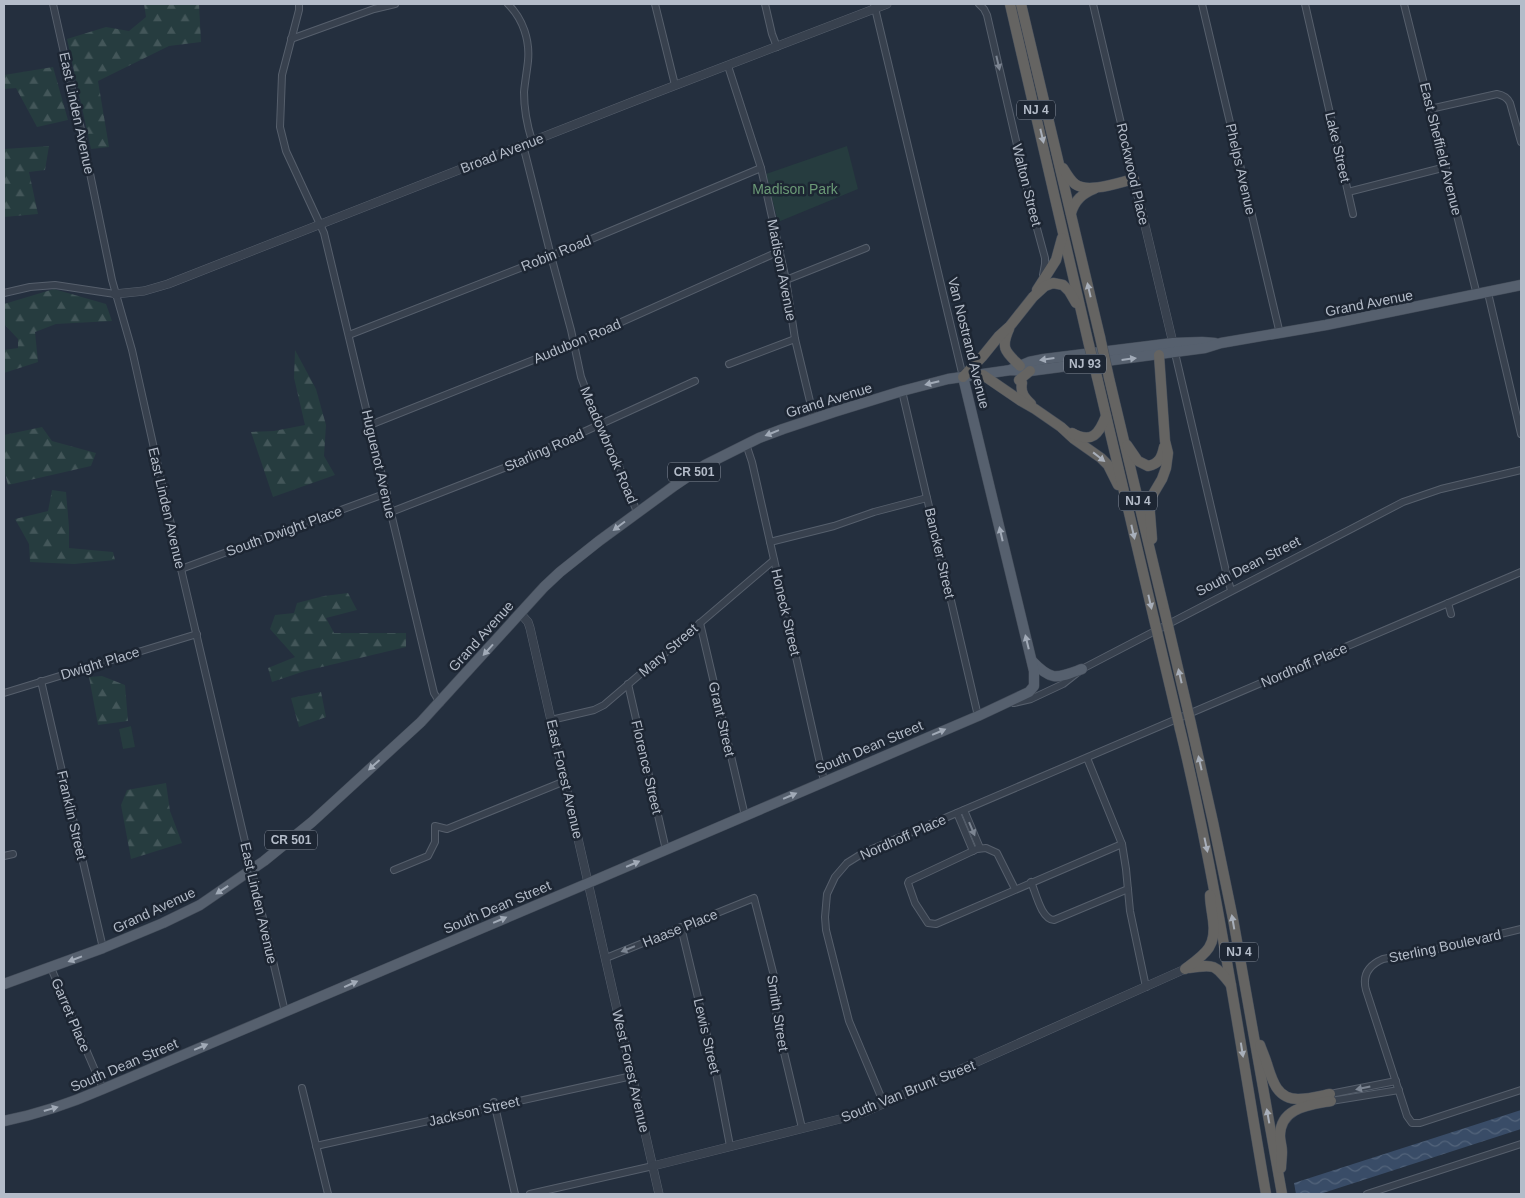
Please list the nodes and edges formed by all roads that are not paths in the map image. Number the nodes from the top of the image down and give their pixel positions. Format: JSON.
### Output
{"nodes":[{"id":1,"x":53,"y":4,"type":"edge"},
{"id":2,"x":299,"y":4,"type":"edge"},
{"id":3,"x":395,"y":4,"type":"edge"},
{"id":4,"x":508,"y":4,"type":"edge"},
{"id":5,"x":654,"y":4,"type":"edge"},
{"id":6,"x":765,"y":4,"type":"edge"},
{"id":7,"x":887,"y":4,"type":"edge"},
{"id":8,"x":979,"y":4,"type":"edge"},
{"id":9,"x":1010,"y":4,"type":"edge"},
{"id":10,"x":1021,"y":4,"type":"edge"},
{"id":11,"x":1093,"y":4,"type":"edge"},
{"id":12,"x":1202,"y":4,"type":"edge"},
{"id":13,"x":1305,"y":4,"type":"edge"},
{"id":14,"x":1404,"y":4,"type":"edge"},
{"id":15,"x":875,"y":6,"type":"edge"},
{"id":16,"x":291,"y":39,"type":"junction"},
{"id":17,"x":777,"y":47,"type":"junction"},
{"id":18,"x":728,"y":66,"type":"junction"},
{"id":19,"x":675,"y":85,"type":"junction"},
{"id":20,"x":1430,"y":109,"type":"junction"},
{"id":21,"x":532,"y":141,"type":"junction"},
{"id":22,"x":1521,"y":142,"type":"edge"},
{"id":23,"x":523,"y":145,"type":"junction"},
{"id":24,"x":1058,"y":160,"type":"junction"},
{"id":25,"x":1446,"y":167,"type":"junction"},
{"id":26,"x":761,"y":168,"type":"junction"},
{"id":27,"x":1134,"y":179,"type":"junction"},
{"id":28,"x":1098,"y":188,"type":"junction"},
{"id":29,"x":1348,"y":192,"type":"junction"},
{"id":30,"x":1071,"y":214,"type":"junction"},
{"id":31,"x":1353,"y":214,"type":"dead end"},
{"id":32,"x":320,"y":224,"type":"junction"},
{"id":33,"x":1063,"y":233,"type":"junction"},
{"id":34,"x":866,"y":248,"type":"dead end"},
{"id":35,"x":780,"y":251,"type":"junction"},
{"id":36,"x":551,"y":256,"type":"junction"},
{"id":37,"x":786,"y":280,"type":"junction"},
{"id":38,"x":1041,"y":281,"type":"junction"},
{"id":39,"x":1521,"y":285,"type":"edge"},
{"id":40,"x":4,"y":292,"type":"edge"},
{"id":41,"x":1488,"y":293,"type":"junction"},
{"id":42,"x":115,"y":294,"type":"junction"},
{"id":43,"x":1477,"y":295,"type":"junction"},
{"id":44,"x":1033,"y":297,"type":"junction"},
{"id":45,"x":1082,"y":315,"type":"junction"},
{"id":46,"x":1010,"y":326,"type":"junction"},
{"id":47,"x":1280,"y":334,"type":"junction"},
{"id":48,"x":349,"y":335,"type":"junction"},
{"id":49,"x":795,"y":339,"type":"junction"},
{"id":50,"x":574,"y":343,"type":"junction"},
{"id":51,"x":1174,"y":348,"type":"junction"},
{"id":52,"x":1159,"y":355,"type":"junction"},
{"id":53,"x":729,"y":364,"type":"dead end"},
{"id":54,"x":1016,"y":368,"type":"junction"},
{"id":55,"x":1030,"y":371,"type":"junction"},
{"id":56,"x":983,"y":375,"type":"junction"},
{"id":57,"x":963,"y":377,"type":"junction"},
{"id":58,"x":695,"y":381,"type":"dead end"},
{"id":59,"x":902,"y":391,"type":"junction"},
{"id":60,"x":1035,"y":409,"type":"junction"},
{"id":61,"x":1106,"y":416,"type":"junction"},
{"id":62,"x":814,"y":418,"type":"junction"},
{"id":63,"x":370,"y":425,"type":"junction"},
{"id":64,"x":598,"y":425,"type":"junction"},
{"id":65,"x":1061,"y":427,"type":"junction"},
{"id":66,"x":1521,"y":434,"type":"edge"},
{"id":67,"x":1124,"y":440,"type":"junction"},
{"id":68,"x":1165,"y":441,"type":"junction"},
{"id":69,"x":746,"y":444,"type":"junction"},
{"id":70,"x":1521,"y":470,"type":"edge"},
{"id":71,"x":387,"y":494,"type":"junction"},
{"id":72,"x":927,"y":498,"type":"junction"},
{"id":73,"x":1125,"y":498,"type":"junction"},
{"id":74,"x":391,"y":512,"type":"junction"},
{"id":75,"x":637,"y":512,"type":"junction"},
{"id":76,"x":770,"y":542,"type":"junction"},
{"id":77,"x":774,"y":560,"type":"junction"},
{"id":78,"x":1153,"y":562,"type":"junction"},
{"id":79,"x":181,"y":569,"type":"junction"},
{"id":80,"x":1521,"y":572,"type":"edge"},
{"id":81,"x":1232,"y":590,"type":"junction"},
{"id":82,"x":1448,"y":602,"type":"junction"},
{"id":83,"x":520,"y":613,"type":"junction"},
{"id":84,"x":1451,"y":614,"type":"dead end"},
{"id":85,"x":700,"y":623,"type":"junction"},
{"id":86,"x":196,"y":634,"type":"junction"},
{"id":87,"x":1032,"y":661,"type":"junction"},
{"id":88,"x":1082,"y":669,"type":"junction"},
{"id":89,"x":41,"y":682,"type":"junction"},
{"id":90,"x":628,"y":684,"type":"junction"},
{"id":91,"x":1032,"y":689,"type":"joint"},
{"id":92,"x":4,"y":693,"type":"edge"},
{"id":93,"x":440,"y":703,"type":"junction"},
{"id":94,"x":997,"y":707,"type":"junction"},
{"id":95,"x":978,"y":716,"type":"junction"},
{"id":96,"x":551,"y":720,"type":"junction"},
{"id":97,"x":1087,"y":758,"type":"junction"},
{"id":98,"x":565,"y":781,"type":"junction"},
{"id":99,"x":824,"y":781,"type":"junction"},
{"id":100,"x":960,"y":812,"type":"junction"},
{"id":101,"x":745,"y":816,"type":"junction"},
{"id":102,"x":1122,"y":844,"type":"junction"},
{"id":103,"x":980,"y":848,"type":"junction"},
{"id":104,"x":666,"y":850,"type":"junction"},
{"id":105,"x":973,"y":851,"type":"junction"},
{"id":106,"x":13,"y":854,"type":"dead end"},
{"id":107,"x":4,"y":856,"type":"edge"},
{"id":108,"x":1211,"y":869,"type":"junction"},
{"id":109,"x":251,"y":870,"type":"junction"},
{"id":110,"x":394,"y":870,"type":"dead end"},
{"id":111,"x":1031,"y":882,"type":"junction"},
{"id":112,"x":588,"y":884,"type":"junction"},
{"id":113,"x":1015,"y":888,"type":"junction"},
{"id":114,"x":1128,"y":889,"type":"junction"},
{"id":115,"x":754,"y":898,"type":"joint"},
{"id":116,"x":682,"y":927,"type":"junction"},
{"id":117,"x":1521,"y":929,"type":"edge"},
{"id":118,"x":103,"y":948,"type":"junction"},
{"id":119,"x":604,"y":948,"type":"joint"},
{"id":120,"x":606,"y":958,"type":"junction"},
{"id":121,"x":51,"y":968,"type":"junction"},
{"id":122,"x":1185,"y":969,"type":"junction"},
{"id":123,"x":4,"y":984,"type":"edge"},
{"id":124,"x":1146,"y":987,"type":"junction"},
{"id":125,"x":1232,"y":988,"type":"junction"},
{"id":126,"x":285,"y":1012,"type":"junction"},
{"id":127,"x":1251,"y":1022,"type":"junction"},
{"id":128,"x":632,"y":1076,"type":"junction"},
{"id":129,"x":1396,"y":1081,"type":"junction"},
{"id":130,"x":302,"y":1088,"type":"dead end"},
{"id":131,"x":104,"y":1090,"type":"junction"},
{"id":132,"x":1399,"y":1090,"type":"junction"},
{"id":133,"x":1521,"y":1090,"type":"edge"},
{"id":134,"x":1330,"y":1098,"type":"junction"},
{"id":135,"x":495,"y":1104,"type":"junction"},
{"id":136,"x":884,"y":1104,"type":"junction"},
{"id":137,"x":4,"y":1121,"type":"edge"},
{"id":138,"x":802,"y":1128,"type":"junction"},
{"id":139,"x":1521,"y":1144,"type":"edge"},
{"id":140,"x":316,"y":1146,"type":"junction"},
{"id":141,"x":730,"y":1146,"type":"junction"},
{"id":142,"x":653,"y":1166,"type":"junction"},
{"id":143,"x":1280,"y":1187,"type":"edge"},
{"id":144,"x":1266,"y":1193,"type":"edge"},
{"id":145,"x":328,"y":1194,"type":"edge"},
{"id":146,"x":515,"y":1194,"type":"edge"},
{"id":147,"x":530,"y":1194,"type":"edge"},
{"id":148,"x":659,"y":1194,"type":"edge"},
{"id":149,"x":1367,"y":1194,"type":"edge"}],
"edges":[{"from":1,"to":42,"type":"street","name":"East Linden Avenue"},
{"from":2,"to":16,"type":"street","name":"Huguenot Avenue"},
{"from":3,"to":16,"type":"street"},
{"from":4,"to":21,"type":"street"},
{"from":5,"to":19,"type":"street"},
{"from":6,"to":17,"type":"street"},
{"from":7,"to":15,"type":"street","name":"Broad Avenue"},
{"from":8,"to":38,"type":"street","name":"Walton Street","one_way":true},
{"from":9,"to":33,"type":"highway","number":"NJ 4","one_way":true},
{"from":10,"to":24,"type":"highway","number":"NJ 4"},
{"from":11,"to":27,"type":"street","name":"Rockwood Place"},
{"from":12,"to":47,"type":"street","name":"Phelps Avenue"},
{"from":13,"to":29,"type":"street","name":"Lake Street"},
{"from":14,"to":20,"type":"street","name":"East Sheffield Avenue"},
{"from":15,"to":17,"type":"street","name":"Broad Avenue"},
{"from":15,"to":57,"type":"street","name":"Van Nostrand Avenue"},
{"from":16,"to":32,"type":"street","name":"Huguenot Avenue"},
{"from":17,"to":18,"type":"street","name":"Broad Avenue"},
{"from":18,"to":19,"type":"street","name":"Broad Avenue"},
{"from":18,"to":26,"type":"street","name":"Madison Avenue"},
{"from":19,"to":21,"type":"street","name":"Broad Avenue"},
{"from":20,"to":22,"type":"street"},
{"from":20,"to":25,"type":"street","name":"East Sheffield Avenue"},
{"from":21,"to":23,"type":"street","name":"Broad Avenue"},
{"from":23,"to":32,"type":"street","name":"Broad Avenue"},
{"from":23,"to":36,"type":"street","name":"Meadowbrook Road"},
{"from":24,"to":28,"type":"highway"},
{"from":24,"to":30,"type":"highway","number":"NJ 4"},
{"from":25,"to":29,"type":"street","name":"Lake Street"},
{"from":25,"to":43,"type":"street","name":"East Sheffield Avenue"},
{"from":26,"to":35,"type":"street","name":"Madison Avenue"},
{"from":26,"to":36,"type":"street","name":"Robin Road"},
{"from":27,"to":28,"type":"highway"},
{"from":27,"to":51,"type":"street","name":"Rockwood Place"},
{"from":28,"to":30,"type":"highway"},
{"from":29,"to":31,"type":"street"},
{"from":67,"to":30,"type":"highway","number":"NJ 4","one_way":true,"bridge":true},
{"from":32,"to":42,"type":"street","name":"Broad Avenue"},
{"from":32,"to":48,"type":"street","name":"Huguenot Avenue"},
{"from":33,"to":38,"type":"highway"},
{"from":33,"to":45,"type":"highway","number":"NJ 4"},
{"from":34,"to":37,"type":"street"},
{"from":35,"to":37,"type":"street","name":"Madison Avenue"},
{"from":35,"to":50,"type":"street","name":"Audubon Road"},
{"from":36,"to":48,"type":"street","name":"Robin Road"},
{"from":36,"to":50,"type":"street","name":"Meadowbrook Road"},
{"from":37,"to":49,"type":"street","name":"Madison Avenue"},
{"from":38,"to":44,"type":"highway"},
{"from":39,"to":41,"type":"main road","name":"Grand Avenue","number":"NJ 93"},
{"from":40,"to":42,"type":"street"},
{"from":41,"to":43,"type":"main road","name":"Grand Avenue","number":"NJ 93"},
{"from":41,"to":66,"type":"street"},
{"from":42,"to":79,"type":"street","name":"East Linden Avenue"},
{"from":43,"to":47,"type":"main road","name":"Grand Avenue","number":"NJ 93"},
{"from":44,"to":45,"type":"highway"},
{"from":44,"to":46,"type":"highway"},
{"from":45,"to":61,"type":"highway","number":"NJ 4","bridge":true},
{"from":46,"to":54,"type":"highway"},
{"from":46,"to":57,"type":"highway"},
{"from":47,"to":51,"type":"main road","name":"Grand Avenue","number":"NJ 93"},
{"from":48,"to":63,"type":"street","name":"Huguenot Avenue"},
{"from":49,"to":53,"type":"street"},
{"from":49,"to":62,"type":"street","name":"Madison Avenue"},
{"from":50,"to":63,"type":"street","name":"Audubon Road"},
{"from":50,"to":64,"type":"street","name":"Meadowbrook Road"},
{"from":51,"to":52,"type":"main road","name":"Grand Avenue","number":"NJ 93"},
{"from":51,"to":54,"type":"main road","name":"Grand Avenue","number":"NJ 93","one_way":true},
{"from":51,"to":81,"type":"street","name":"Rockwood Place"},
{"from":55,"to":52,"type":"main road","name":"Grand Avenue","number":"NJ 93","one_way":true},
{"from":52,"to":68,"type":"highway"},
{"from":54,"to":55,"type":"main road","name":"Grand Avenue","number":"NJ 93"},
{"from":54,"to":56,"type":"main road","name":"Grand Avenue","number":"NJ 93"},
{"from":55,"to":60,"type":"highway"},
{"from":56,"to":57,"type":"main road","name":"Grand Avenue","number":"NJ 93"},
{"from":56,"to":60,"type":"highway"},
{"from":57,"to":59,"type":"main road","name":"Grand Avenue","number":"CR 501","one_way":true},
{"from":87,"to":57,"type":"main road","name":"Van Nostrand Avenue","one_way":true},
{"from":58,"to":64,"type":"street","name":"Starling Road"},
{"from":59,"to":62,"type":"main road","name":"Grand Avenue","number":"CR 501"},
{"from":59,"to":72,"type":"street","name":"Bancker Street"},
{"from":60,"to":65,"type":"highway"},
{"from":61,"to":65,"type":"highway"},
{"from":61,"to":73,"type":"highway","number":"NJ 4"},
{"from":62,"to":69,"type":"main road","name":"Grand Avenue","number":"CR 501","one_way":true},
{"from":63,"to":71,"type":"street","name":"Huguenot Avenue"},
{"from":64,"to":74,"type":"street","name":"Starling Road"},
{"from":64,"to":75,"type":"street","name":"Meadowbrook Road"},
{"from":65,"to":73,"type":"highway","one_way":true},
{"from":67,"to":68,"type":"highway"},
{"from":67,"to":78,"type":"highway","number":"NJ 4"},
{"from":68,"to":78,"type":"highway"},
{"from":69,"to":75,"type":"main road","name":"Grand Avenue","number":"CR 501"},
{"from":69,"to":76,"type":"street","name":"Honeck Street"},
{"from":70,"to":81,"type":"street","name":"South Dean Street"},
{"from":71,"to":74,"type":"street","name":"Huguenot Avenue"},
{"from":71,"to":79,"type":"street","name":"South Dwight Place"},
{"from":72,"to":76,"type":"street"},
{"from":72,"to":95,"type":"street","name":"Bancker Street"},
{"from":73,"to":108,"type":"highway","number":"NJ 4","one_way":true,"bridge":true},
{"from":74,"to":93,"type":"street","name":"Huguenot Avenue"},
{"from":75,"to":83,"type":"main road","name":"Grand Avenue","number":"CR 501","one_way":true},
{"from":76,"to":77,"type":"street","name":"Honeck Street"},
{"from":77,"to":85,"type":"street","name":"Mary Street"},
{"from":77,"to":99,"type":"street","name":"Honeck Street"},
{"from":127,"to":78,"type":"highway","number":"NJ 4","one_way":true,"bridge":true},
{"from":79,"to":86,"type":"street","name":"East Linden Avenue"},
{"from":80,"to":82,"type":"street","name":"Nordhoff Place"},
{"from":81,"to":88,"type":"street","name":"South Dean Street"},
{"from":82,"to":84,"type":"street"},
{"from":82,"to":97,"type":"street","name":"Nordhoff Place"},
{"from":83,"to":93,"type":"main road","name":"Grand Avenue","number":"CR 501","one_way":true},
{"from":83,"to":96,"type":"street","name":"East Forest Avenue"},
{"from":85,"to":90,"type":"street","name":"Mary Street"},
{"from":85,"to":101,"type":"street","name":"Grant Street"},
{"from":86,"to":89,"type":"street","name":"Dwight Place"},
{"from":86,"to":109,"type":"street","name":"East Linden Avenue"},
{"from":87,"to":88,"type":"main road"},
{"from":87,"to":91,"type":"main road","name":"Van Nostrand Avenue"},
{"from":88,"to":94,"type":"street","name":"South Dean Street"},
{"from":89,"to":92,"type":"street","name":"Dwight Place"},
{"from":89,"to":118,"type":"street","name":"Franklin Street"},
{"from":90,"to":96,"type":"street","name":"Mary Street"},
{"from":90,"to":104,"type":"street","name":"Florence Street"},
{"from":91,"to":94,"type":"main road","name":"South Dean Street"},
{"from":93,"to":109,"type":"main road","name":"Grand Avenue","number":"CR 501","one_way":true},
{"from":94,"to":95,"type":"main road","name":"South Dean Street"},
{"from":99,"to":95,"type":"main road","name":"South Dean Street","one_way":true},
{"from":96,"to":98,"type":"street","name":"East Forest Avenue"},
{"from":97,"to":100,"type":"street","name":"Nordhoff Place"},
{"from":97,"to":102,"type":"street"},
{"from":98,"to":110,"type":"street"},
{"from":98,"to":112,"type":"street","name":"East Forest Avenue"},
{"from":101,"to":99,"type":"main road","name":"South Dean Street","one_way":true},
{"from":100,"to":103,"type":"street","one_way":true},
{"from":100,"to":105,"type":"street"},
{"from":100,"to":136,"type":"street","name":"Nordhoff Place"},
{"from":101,"to":104,"type":"main road","name":"South Dean Street"},
{"from":102,"to":111,"type":"street"},
{"from":102,"to":114,"type":"street"},
{"from":103,"to":105,"type":"street"},
{"from":103,"to":113,"type":"street"},
{"from":112,"to":104,"type":"main road","name":"South Dean Street","one_way":true},
{"from":105,"to":113,"type":"street"},
{"from":106,"to":107,"type":"street"},
{"from":108,"to":122,"type":"highway"},
{"from":108,"to":125,"type":"highway","number":"NJ 4"},
{"from":109,"to":118,"type":"main road","name":"Grand Avenue","number":"CR 501","one_way":true},
{"from":109,"to":126,"type":"street","name":"East Linden Avenue"},
{"from":111,"to":113,"type":"street"},
{"from":111,"to":114,"type":"street"},
{"from":112,"to":119,"type":"street","name":"East Forest Avenue"},
{"from":126,"to":112,"type":"main road","name":"South Dean Street","one_way":true},
{"from":114,"to":124,"type":"street"},
{"from":115,"to":116,"type":"street","name":"Haase Place"},
{"from":115,"to":138,"type":"street","name":"Smith Street"},
{"from":116,"to":120,"type":"street","name":"Haase Place","one_way":true},
{"from":116,"to":141,"type":"street","name":"Lewis Street"},
{"from":117,"to":129,"type":"street","name":"Sterling Boulevard"},
{"from":118,"to":121,"type":"main road","name":"Grand Avenue","number":"CR 501","one_way":true},
{"from":119,"to":120,"type":"street","name":"West Forest Avenue"},
{"from":120,"to":128,"type":"street","name":"West Forest Avenue"},
{"from":121,"to":123,"type":"main road","name":"Grand Avenue","number":"CR 501"},
{"from":121,"to":131,"type":"street","name":"Garret Place"},
{"from":122,"to":124,"type":"street","name":"South Van Brunt Street"},
{"from":122,"to":125,"type":"highway"},
{"from":124,"to":136,"type":"street","name":"South Van Brunt Street"},
{"from":125,"to":144,"type":"highway","number":"NJ 4","one_way":true},
{"from":131,"to":126,"type":"main road","name":"South Dean Street","one_way":true},
{"from":127,"to":134,"type":"highway"},
{"from":143,"to":127,"type":"highway","number":"NJ 4","one_way":true},
{"from":128,"to":135,"type":"street","name":"Jackson Street"},
{"from":128,"to":142,"type":"street","name":"West Forest Avenue"},
{"from":129,"to":132,"type":"street","name":"Sterling Boulevard"},
{"from":129,"to":134,"type":"street","one_way":true},
{"from":130,"to":140,"type":"street"},
{"from":137,"to":131,"type":"main road","name":"South Dean Street","one_way":true},
{"from":132,"to":133,"type":"street","name":"Sterling Boulevard"},
{"from":132,"to":134,"type":"street"},
{"from":134,"to":143,"type":"highway"},
{"from":135,"to":140,"type":"street","name":"Jackson Street"},
{"from":135,"to":146,"type":"street"},
{"from":136,"to":138,"type":"street","name":"South Van Brunt Street"},
{"from":138,"to":141,"type":"street","name":"South Van Brunt Street"},
{"from":139,"to":149,"type":"street"},
{"from":140,"to":145,"type":"street"},
{"from":141,"to":142,"type":"street","name":"South Van Brunt Street"},
{"from":142,"to":147,"type":"street","name":"South Van Brunt Street"},
{"from":142,"to":148,"type":"street","name":"West Forest Avenue"}]}
